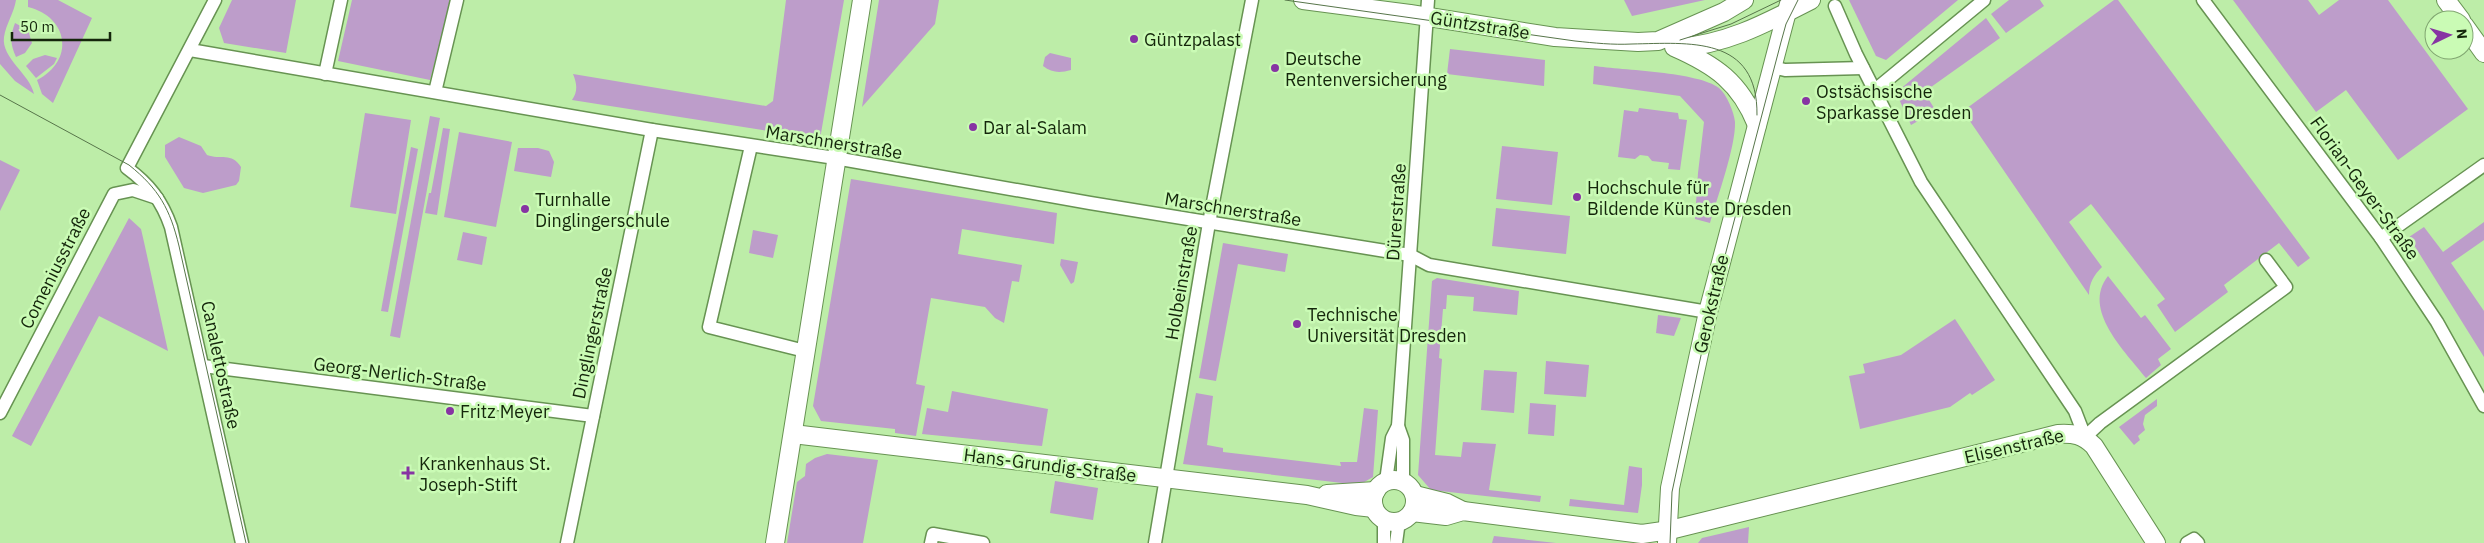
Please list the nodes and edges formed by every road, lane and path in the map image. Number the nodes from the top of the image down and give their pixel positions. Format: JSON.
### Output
{"nodes":[{"id":1,"x":215,"y":0,"type":"edge"},
{"id":2,"x":341,"y":0,"type":"edge"},
{"id":3,"x":457,"y":0,"type":"edge"},
{"id":4,"x":862,"y":0,"type":"edge"},
{"id":5,"x":1252,"y":0,"type":"edge"},
{"id":6,"x":1303,"y":0,"type":"edge"},
{"id":7,"x":1744,"y":0,"type":"edge"},
{"id":8,"x":1811,"y":0,"type":"edge"},
{"id":9,"x":1984,"y":0,"type":"edge"},
{"id":10,"x":2202,"y":0,"type":"edge"},
{"id":11,"x":1788,"y":6,"type":"edge"},
{"id":12,"x":1835,"y":6,"type":"dead end"},
{"id":13,"x":1428,"y":8,"type":"edge"},
{"id":14,"x":2474,"y":39,"type":"edge"},
{"id":15,"x":1658,"y":41,"type":"junction"},
{"id":16,"x":1677,"y":48,"type":"junction"},
{"id":17,"x":190,"y":50,"type":"junction"},
{"id":18,"x":2484,"y":53,"type":"edge"},
{"id":19,"x":1772,"y":67,"type":"junction"},
{"id":20,"x":1863,"y":68,"type":"junction"},
{"id":21,"x":325,"y":74,"type":"junction"},
{"id":22,"x":1875,"y":90,"type":"junction"},
{"id":23,"x":435,"y":92,"type":"junction"},
{"id":24,"x":1757,"y":125,"type":"junction"},
{"id":25,"x":652,"y":130,"type":"junction"},
{"id":26,"x":751,"y":146,"type":"junction"},
{"id":27,"x":835,"y":158,"type":"junction"},
{"id":28,"x":2484,"y":165,"type":"edge"},
{"id":29,"x":157,"y":198,"type":"junction"},
{"id":30,"x":1209,"y":223,"type":"junction"},
{"id":31,"x":2381,"y":238,"type":"junction"},
{"id":32,"x":1410,"y":255,"type":"junction"},
{"id":33,"x":2266,"y":260,"type":"dead end"},
{"id":34,"x":1708,"y":312,"type":"junction"},
{"id":35,"x":805,"y":351,"type":"junction"},
{"id":36,"x":203,"y":366,"type":"junction"},
{"id":37,"x":2484,"y":406,"type":"edge"},
{"id":38,"x":0,"y":413,"type":"edge"},
{"id":39,"x":592,"y":416,"type":"junction"},
{"id":40,"x":793,"y":434,"type":"junction"},
{"id":41,"x":2085,"y":437,"type":"junction"},
{"id":42,"x":1167,"y":479,"type":"junction"},
{"id":43,"x":1394,"y":501,"type":"junction"},
{"id":44,"x":1667,"y":537,"type":"edge"},
{"id":45,"x":242,"y":543,"type":"edge"},
{"id":46,"x":567,"y":543,"type":"edge"},
{"id":47,"x":775,"y":543,"type":"edge"},
{"id":48,"x":931,"y":543,"type":"edge"},
{"id":49,"x":983,"y":543,"type":"edge"},
{"id":50,"x":1155,"y":543,"type":"edge"},
{"id":51,"x":1384,"y":543,"type":"edge"},
{"id":52,"x":1396,"y":543,"type":"edge"},
{"id":53,"x":2156,"y":543,"type":"edge"},
{"id":54,"x":2188,"y":543,"type":"edge"},
{"id":55,"x":2198,"y":543,"type":"edge"}],
"edges":[{"from":1,"to":17,"type":"street"},
{"from":2,"to":21,"type":"street"},
{"from":3,"to":23,"type":"street"},
{"from":4,"to":27,"type":"street"},
{"from":5,"to":30,"type":"street","name":"Holbeinstraße"},
{"from":6,"to":13,"type":"street","name":"Güntzstraße"},
{"from":7,"to":15,"type":"street","name":"Güntzstraße"},
{"from":8,"to":11,"type":"street","name":"Güntzstraße"},
{"from":9,"to":22,"type":"street"},
{"from":10,"to":31,"type":"street","name":"Florian-Geyer-Straße"},
{"from":11,"to":16,"type":"street","name":"Güntzstraße"},
{"from":11,"to":19,"type":"street","name":"Gerokstraße"},
{"from":12,"to":20,"type":"street"},
{"from":13,"to":15,"type":"street","name":"Güntzstraße"},
{"from":13,"to":32,"type":"street","name":"Dürerstraße"},
{"from":14,"to":18,"type":"street"},
{"from":15,"to":16,"type":"street","name":"Güntzstraße"},
{"from":16,"to":24,"type":"street","name":"Güntzstraße"},
{"from":17,"to":21,"type":"street","name":"Marschnerstraße"},
{"from":17,"to":29,"type":"street","name":"Canalettostraße"},
{"from":19,"to":20,"type":"street"},
{"from":19,"to":24,"type":"street","name":"Gerokstraße"},
{"from":20,"to":22,"type":"street"},
{"from":21,"to":23,"type":"street","name":"Marschnerstraße"},
{"from":22,"to":41,"type":"street"},
{"from":23,"to":25,"type":"street","name":"Marschnerstraße"},
{"from":24,"to":34,"type":"street","name":"Gerokstraße"},
{"from":25,"to":26,"type":"street","name":"Marschnerstraße"},
{"from":25,"to":39,"type":"street","name":"Dinglingerstraße"},
{"from":26,"to":27,"type":"street","name":"Marschnerstraße"},
{"from":26,"to":35,"type":"street","name":"Marschnerstraße"},
{"from":27,"to":30,"type":"street","name":"Marschnerstraße"},
{"from":27,"to":35,"type":"street"},
{"from":28,"to":31,"type":"street"},
{"from":29,"to":36,"type":"street","name":"Canalettostraße"},
{"from":29,"to":38,"type":"street","name":"Comeniusstraße"},
{"from":30,"to":32,"type":"street","name":"Marschnerstraße"},
{"from":30,"to":42,"type":"street","name":"Holbeinstraße"},
{"from":31,"to":37,"type":"street","name":"Florian-Geyer-Straße"},
{"from":32,"to":34,"type":"street","name":"Marschnerstraße"},
{"from":32,"to":43,"type":"street","name":"Dürerstraße"},
{"from":33,"to":41,"type":"street","name":"Elisenstraße"},
{"from":34,"to":44,"type":"street","name":"Gerokstraße"},
{"from":35,"to":40,"type":"street"},
{"from":36,"to":39,"type":"street","name":"Georg-Nerlich-Straße"},
{"from":36,"to":45,"type":"street","name":"Canalettostraße"},
{"from":39,"to":46,"type":"street","name":"Dinglingerstraße"},
{"from":40,"to":42,"type":"street","name":"Hans-Grundig-Straße"},
{"from":40,"to":47,"type":"street"},
{"from":41,"to":44,"type":"street","name":"Elisenstraße"},
{"from":41,"to":53,"type":"street"},
{"from":42,"to":43,"type":"street","name":"Hans-Grundig-Straße"},
{"from":42,"to":50,"type":"street","name":"Holbeinstraße"},
{"from":43,"to":44,"type":"street","name":"Hans-Grundig-Straße"},
{"from":43,"to":51,"type":"street","name":"Dürerstraße"},
{"from":43,"to":52,"type":"street","name":"Dürerstraße"},
{"from":48,"to":49,"type":"street"},
{"from":54,"to":55,"type":"street"}]}
